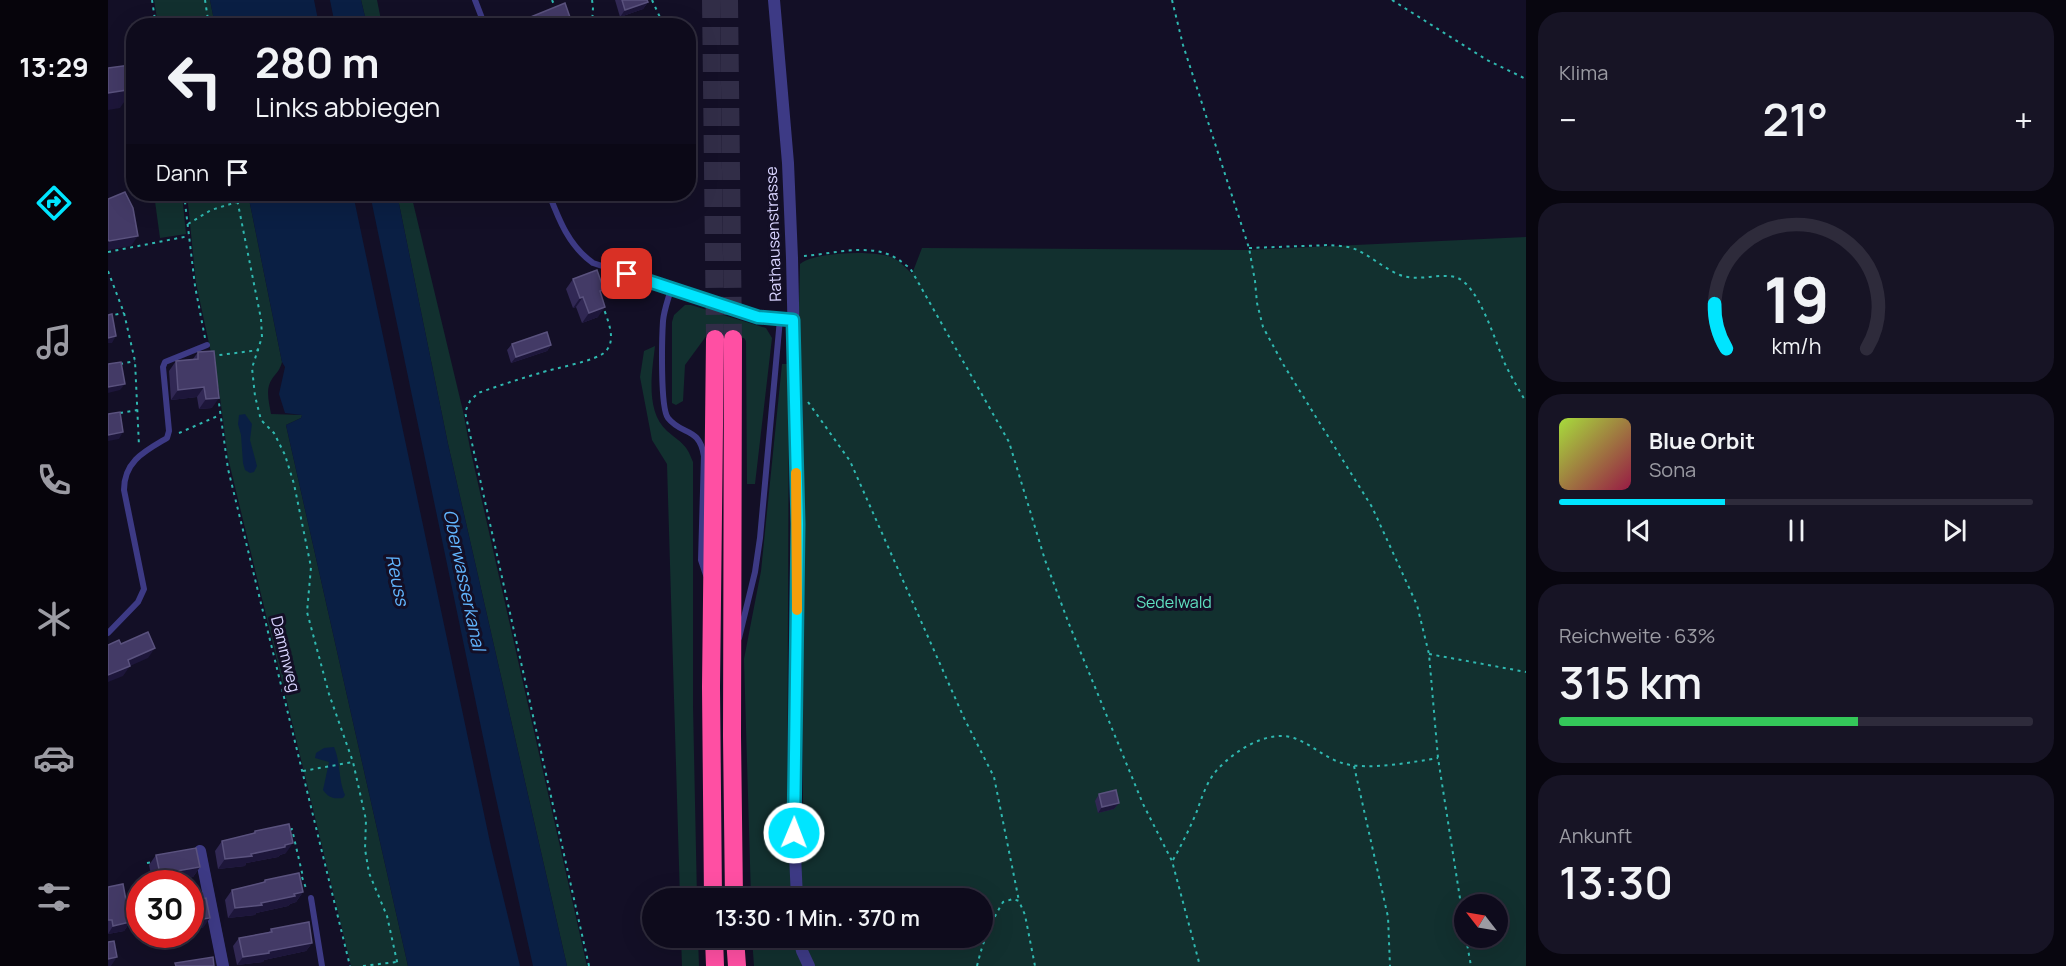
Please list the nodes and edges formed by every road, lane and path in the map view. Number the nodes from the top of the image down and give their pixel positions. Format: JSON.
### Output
{"nodes":[{"id":1,"x":152,"y":0,"type":"edge"},
{"id":2,"x":205,"y":0,"type":"edge"},
{"id":3,"x":475,"y":0,"type":"edge"},
{"id":4,"x":552,"y":0,"type":"edge"},
{"id":5,"x":592,"y":0,"type":"edge"},
{"id":6,"x":652,"y":0,"type":"edge"},
{"id":7,"x":774,"y":0,"type":"edge"},
{"id":8,"x":1172,"y":0,"type":"edge"},
{"id":9,"x":1392,"y":0,"type":"edge"},
{"id":10,"x":559,"y":17,"type":"edge"},
{"id":11,"x":155,"y":18,"type":"edge"},
{"id":12,"x":208,"y":18,"type":"edge"},
{"id":13,"x":482,"y":18,"type":"edge"},
{"id":14,"x":593,"y":18,"type":"edge"},
{"id":15,"x":660,"y":18,"type":"edge"},
{"id":16,"x":1526,"y":80,"type":"edge"},
{"id":17,"x":185,"y":201,"type":"edge"},
{"id":18,"x":552,"y":201,"type":"edge"},
{"id":19,"x":238,"y":202,"type":"joint"},
{"id":20,"x":188,"y":224,"type":"junction"},
{"id":21,"x":189,"y":236,"type":"junction"},
{"id":22,"x":1249,"y":248,"type":"junction"},
{"id":23,"x":108,"y":252,"type":"edge"},
{"id":24,"x":792,"y":258,"type":"junction"},
{"id":25,"x":108,"y":271,"type":"edge"},
{"id":26,"x":671,"y":289,"type":"junction"},
{"id":27,"x":603,"y":304,"type":"edge"},
{"id":28,"x":124,"y":313,"type":"junction"},
{"id":29,"x":108,"y":316,"type":"edge"},
{"id":30,"x":787,"y":320,"type":"junction"},
{"id":31,"x":207,"y":345,"type":"joint"},
{"id":32,"x":259,"y":350,"type":"junction"},
{"id":33,"x":135,"y":361,"type":"junction"},
{"id":34,"x":117,"y":365,"type":"edge"},
{"id":35,"x":211,"y":365,"type":"edge"},
{"id":36,"x":794,"y":383,"type":"junction"},
{"id":37,"x":217,"y":391,"type":"edge"},
{"id":38,"x":1526,"y":402,"type":"edge"},
{"id":39,"x":137,"y":410,"type":"junction"},
{"id":40,"x":118,"y":414,"type":"edge"},
{"id":41,"x":220,"y":415,"type":"junction"},
{"id":42,"x":167,"y":438,"type":"junction"},
{"id":43,"x":140,"y":454,"type":"junction"},
{"id":44,"x":711,"y":592,"type":"junction"},
{"id":45,"x":108,"y":633,"type":"edge"},
{"id":46,"x":1429,"y":654,"type":"junction"},
{"id":47,"x":732,"y":665,"type":"junction"},
{"id":48,"x":1526,"y":672,"type":"edge"},
{"id":49,"x":1438,"y":758,"type":"junction"},
{"id":50,"x":353,"y":762,"type":"junction"},
{"id":51,"x":1354,"y":765,"type":"junction"},
{"id":52,"x":303,"y":771,"type":"junction"},
{"id":53,"x":281,"y":832,"type":"edge"},
{"id":54,"x":200,"y":851,"type":"dead end"},
{"id":55,"x":158,"y":861,"type":"edge"},
{"id":56,"x":1172,"y":861,"type":"junction"},
{"id":57,"x":147,"y":863,"type":"dead end"},
{"id":58,"x":303,"y":877,"type":"junction"},
{"id":59,"x":293,"y":880,"type":"edge"},
{"id":60,"x":713,"y":888,"type":"edge"},
{"id":61,"x":734,"y":888,"type":"edge"},
{"id":62,"x":797,"y":888,"type":"edge"},
{"id":63,"x":1459,"y":894,"type":"edge"},
{"id":64,"x":311,"y":898,"type":"joint"},
{"id":65,"x":1019,"y":901,"type":"junction"},
{"id":66,"x":714,"y":948,"type":"edge"},
{"id":67,"x":736,"y":948,"type":"edge"},
{"id":68,"x":801,"y":948,"type":"edge"},
{"id":69,"x":1468,"y":948,"type":"edge"},
{"id":70,"x":397,"y":964,"type":"edge"},
{"id":71,"x":223,"y":966,"type":"edge"},
{"id":72,"x":322,"y":966,"type":"edge"},
{"id":73,"x":350,"y":966,"type":"edge"},
{"id":74,"x":363,"y":966,"type":"edge"},
{"id":75,"x":589,"y":966,"type":"edge"},
{"id":76,"x":715,"y":966,"type":"edge"},
{"id":77,"x":737,"y":966,"type":"edge"},
{"id":78,"x":809,"y":966,"type":"edge"},
{"id":79,"x":977,"y":966,"type":"edge"},
{"id":80,"x":1035,"y":966,"type":"edge"},
{"id":81,"x":1200,"y":966,"type":"edge"},
{"id":82,"x":1390,"y":966,"type":"edge"},
{"id":83,"x":1471,"y":966,"type":"edge"}],
"edges":[{"from":1,"to":11,"type":"path"},
{"from":2,"to":12,"type":"path"},
{"from":3,"to":13,"type":"lane"},
{"from":4,"to":10,"type":"path"},
{"from":5,"to":14,"type":"path"},
{"from":6,"to":15,"type":"path"},
{"from":7,"to":24,"type":"street","name":"Rathausenstrasse"},
{"from":8,"to":22,"type":"path"},
{"from":9,"to":16,"type":"path"},
{"from":17,"to":20,"type":"path"},
{"from":18,"to":26,"type":"lane"},
{"from":19,"to":20,"type":"path"},
{"from":19,"to":32,"type":"path"},
{"from":20,"to":21,"type":"path"},
{"from":21,"to":23,"type":"path"},
{"from":21,"to":31,"type":"path"},
{"from":22,"to":38,"type":"path"},
{"from":22,"to":46,"type":"path"},
{"from":24,"to":30,"type":"street","name":"Rathausenstrasse"},
{"from":24,"to":56,"type":"path"},
{"from":25,"to":28,"type":"path"},
{"from":26,"to":30,"type":"lane"},
{"from":26,"to":44,"type":"lane"},
{"from":27,"to":75,"type":"path"},
{"from":28,"to":29,"type":"path"},
{"from":28,"to":33,"type":"path"},
{"from":30,"to":36,"type":"street","name":"Rathausenstrasse"},
{"from":30,"to":47,"type":"lane"},
{"from":31,"to":42,"type":"lane"},
{"from":32,"to":35,"type":"path"},
{"from":32,"to":50,"type":"path"},
{"from":33,"to":34,"type":"path"},
{"from":33,"to":39,"type":"path"},
{"from":36,"to":62,"type":"street","name":"Rathausenstrasse"},
{"from":36,"to":65,"type":"path"},
{"from":37,"to":41,"type":"path","name":"Dammweg"},
{"from":39,"to":40,"type":"path"},
{"from":39,"to":43,"type":"path"},
{"from":41,"to":42,"type":"path"},
{"from":41,"to":52,"type":"path","name":"Dammweg"},
{"from":42,"to":43,"type":"lane"},
{"from":43,"to":45,"type":"lane"},
{"from":44,"to":47,"type":"highway"},
{"from":44,"to":60,"type":"highway"},
{"from":46,"to":48,"type":"path"},
{"from":46,"to":49,"type":"path"},
{"from":47,"to":61,"type":"highway"},
{"from":49,"to":51,"type":"path"},
{"from":49,"to":63,"type":"path"},
{"from":50,"to":52,"type":"path"},
{"from":50,"to":70,"type":"path"},
{"from":51,"to":56,"type":"path"},
{"from":51,"to":82,"type":"path"},
{"from":52,"to":73,"type":"path","name":"Dammweg"},
{"from":53,"to":58,"type":"path"},
{"from":54,"to":71,"type":"street"},
{"from":55,"to":57,"type":"path"},
{"from":56,"to":81,"type":"path"},
{"from":58,"to":59,"type":"path"},
{"from":58,"to":64,"type":"path"},
{"from":64,"to":72,"type":"lane"},
{"from":65,"to":79,"type":"path"},
{"from":65,"to":80,"type":"path"},
{"from":66,"to":76,"type":"highway"},
{"from":67,"to":77,"type":"highway"},
{"from":68,"to":78,"type":"street"},
{"from":69,"to":83,"type":"path"},
{"from":70,"to":74,"type":"path"}]}
